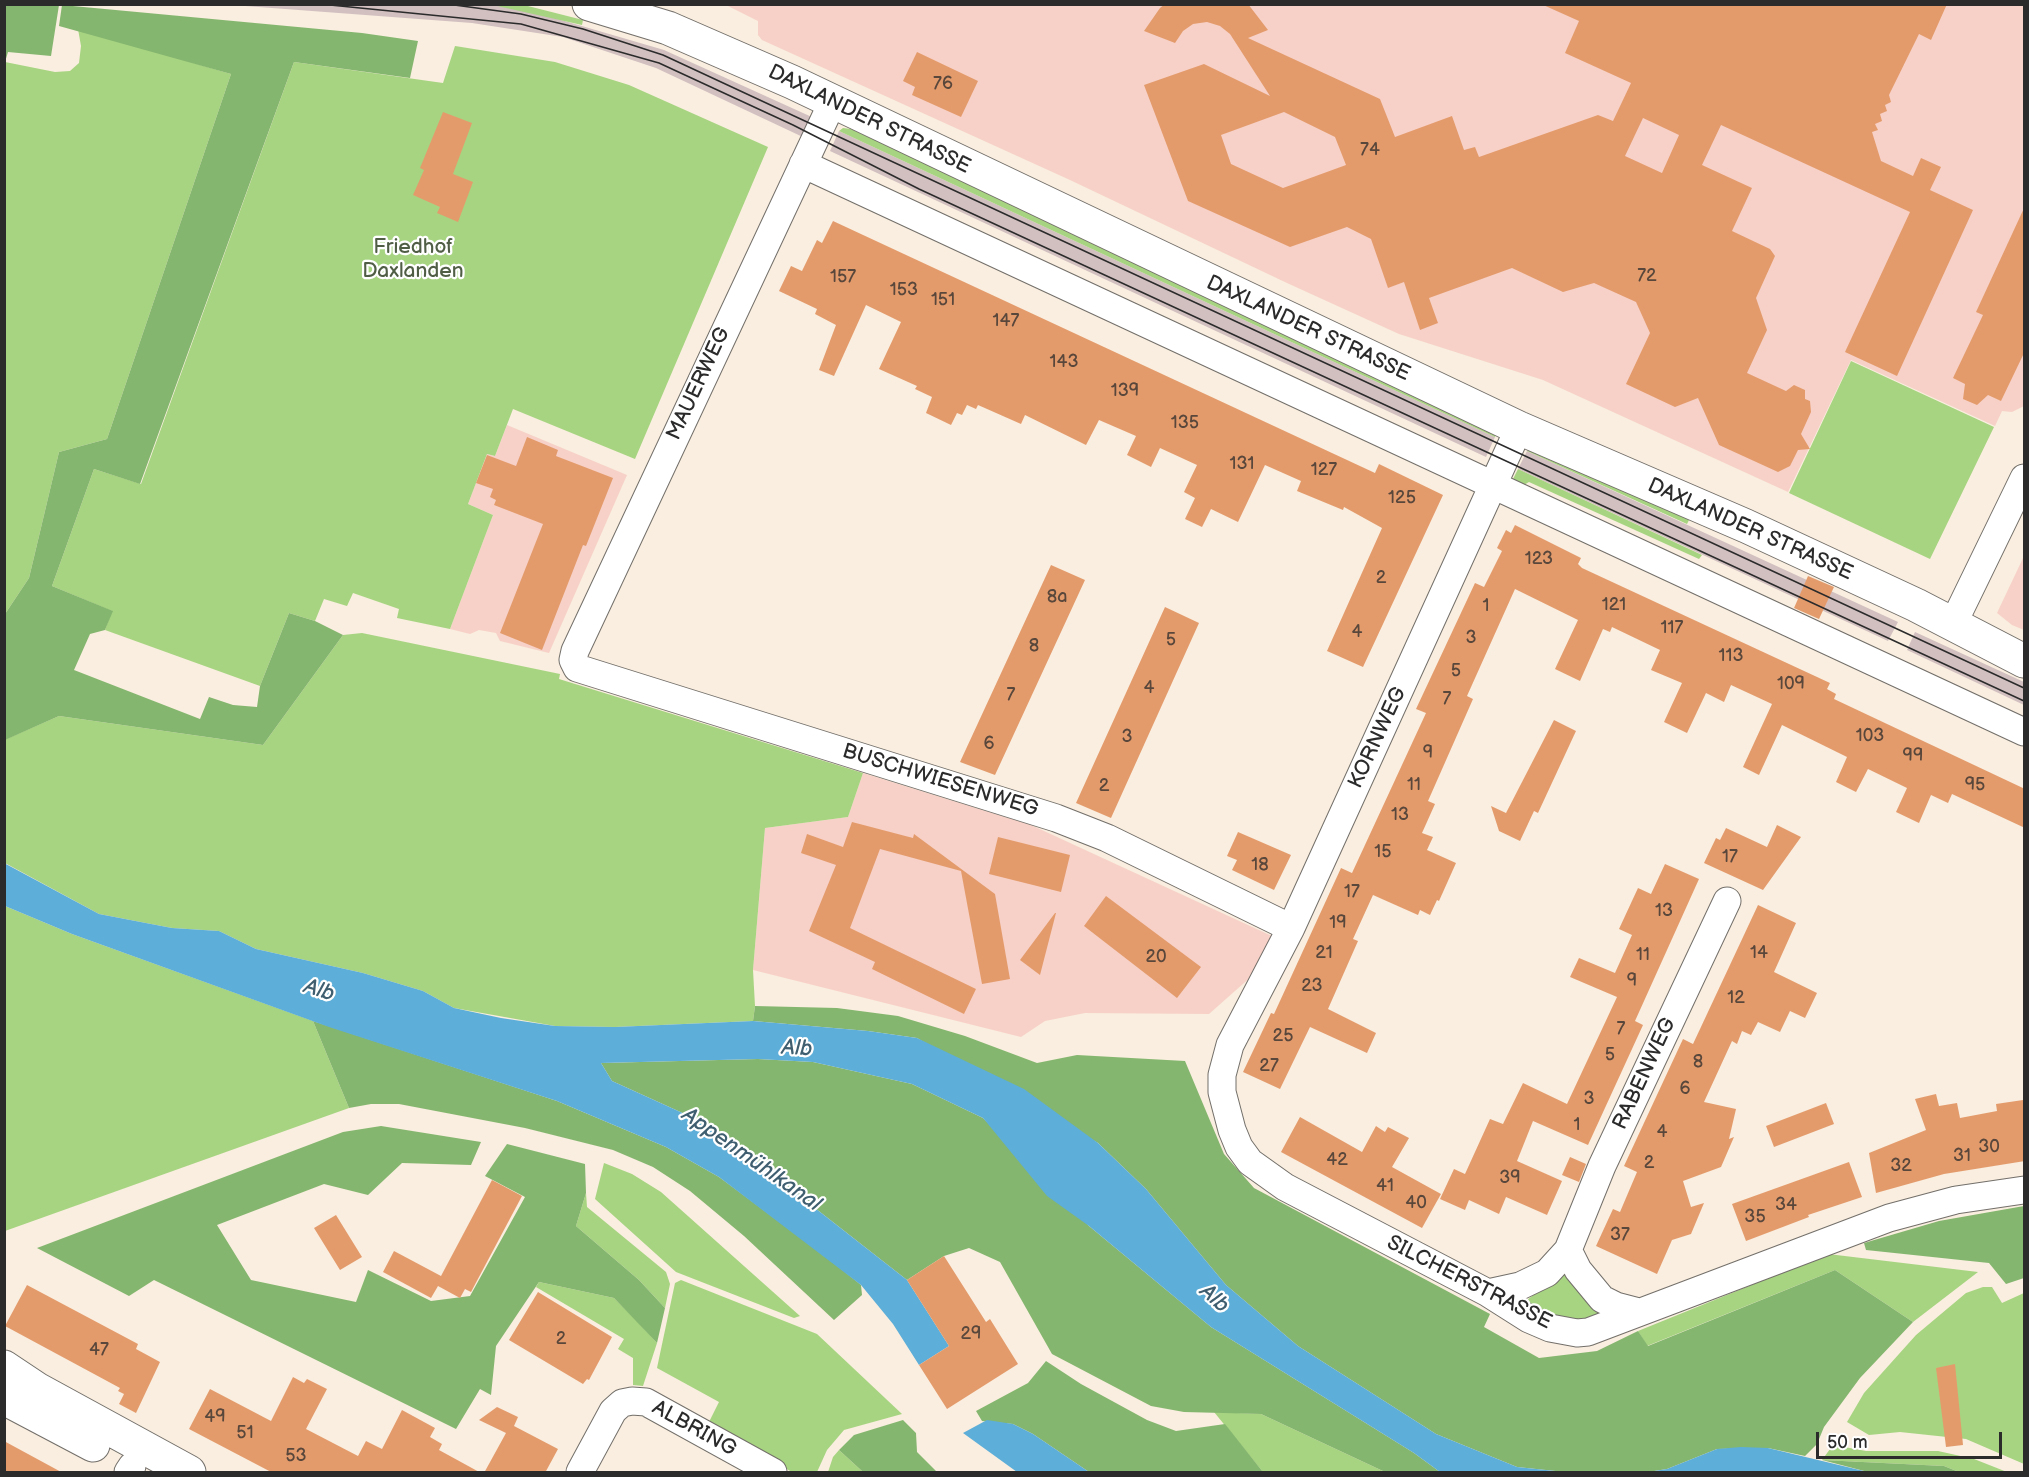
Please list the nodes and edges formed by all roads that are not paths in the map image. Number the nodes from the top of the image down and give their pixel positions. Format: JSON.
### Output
{"nodes":[{"id":1,"x":589,"y":4,"type":"edge"},
{"id":2,"x":832,"y":101,"type":"junction"},
{"id":3,"x":803,"y":164,"type":"junction"},
{"id":4,"x":1519,"y":428,"type":"junction"},
{"id":5,"x":2025,"y":478,"type":"edge"},
{"id":6,"x":1492,"y":484,"type":"junction"},
{"id":7,"x":1953,"y":624,"type":"junction"},
{"id":8,"x":2025,"y":661,"type":"edge"},
{"id":9,"x":577,"y":668,"type":"joint"},
{"id":10,"x":2025,"y":732,"type":"edge"},
{"id":11,"x":1727,"y":901,"type":"dead end"},
{"id":12,"x":1291,"y":928,"type":"junction"},
{"id":13,"x":1230,"y":1045,"type":"joint"},
{"id":14,"x":2025,"y":1190,"type":"edge"},
{"id":15,"x":1568,"y":1250,"type":"junction"},
{"id":16,"x":1488,"y":1293,"type":"junction"},
{"id":17,"x":1639,"y":1312,"type":"junction"},
{"id":18,"x":4,"y":1368,"type":"edge"},
{"id":19,"x":4,"y":1398,"type":"edge"},
{"id":20,"x":135,"y":1470,"type":"edge"},
{"id":21,"x":189,"y":1473,"type":"edge"},
{"id":22,"x":580,"y":1473,"type":"edge"},
{"id":23,"x":773,"y":1473,"type":"edge"}],
"edges":[{"from":1,"to":2,"type":"street","name":"DAXLANDER STRASSE"},
{"from":2,"to":3,"type":"street","name":"MAUERWEG"},
{"from":2,"to":4,"type":"street","name":"DAXLANDER STRASSE"},
{"from":3,"to":6,"type":"street"},
{"from":3,"to":9,"type":"street","name":"MAUERWEG"},
{"from":4,"to":6,"type":"street","name":"KORNWEG"},
{"from":4,"to":7,"type":"street","name":"DAXLANDER STRASSE"},
{"from":5,"to":7,"type":"street"},
{"from":6,"to":10,"type":"street"},
{"from":6,"to":12,"type":"street","name":"KORNWEG"},
{"from":7,"to":8,"type":"street","name":"DAXLANDER STRASSE"},
{"from":9,"to":12,"type":"street","name":"BUSCHWIESENWEG"},
{"from":11,"to":15,"type":"street","name":"RABENWEG"},
{"from":12,"to":13,"type":"street","name":"KORNWEG"},
{"from":13,"to":16,"type":"street","name":"SILCHERSTRASSE"},
{"from":14,"to":17,"type":"street","name":"SILCHERSTRASSE"},
{"from":15,"to":16,"type":"street","name":"RABENWEG"},
{"from":15,"to":17,"type":"street"},
{"from":16,"to":17,"type":"street","name":"SILCHERSTRASSE"},
{"from":18,"to":21,"type":"street"},
{"from":19,"to":20,"type":"street"},
{"from":22,"to":23,"type":"street","name":"ALBRING"}]}
